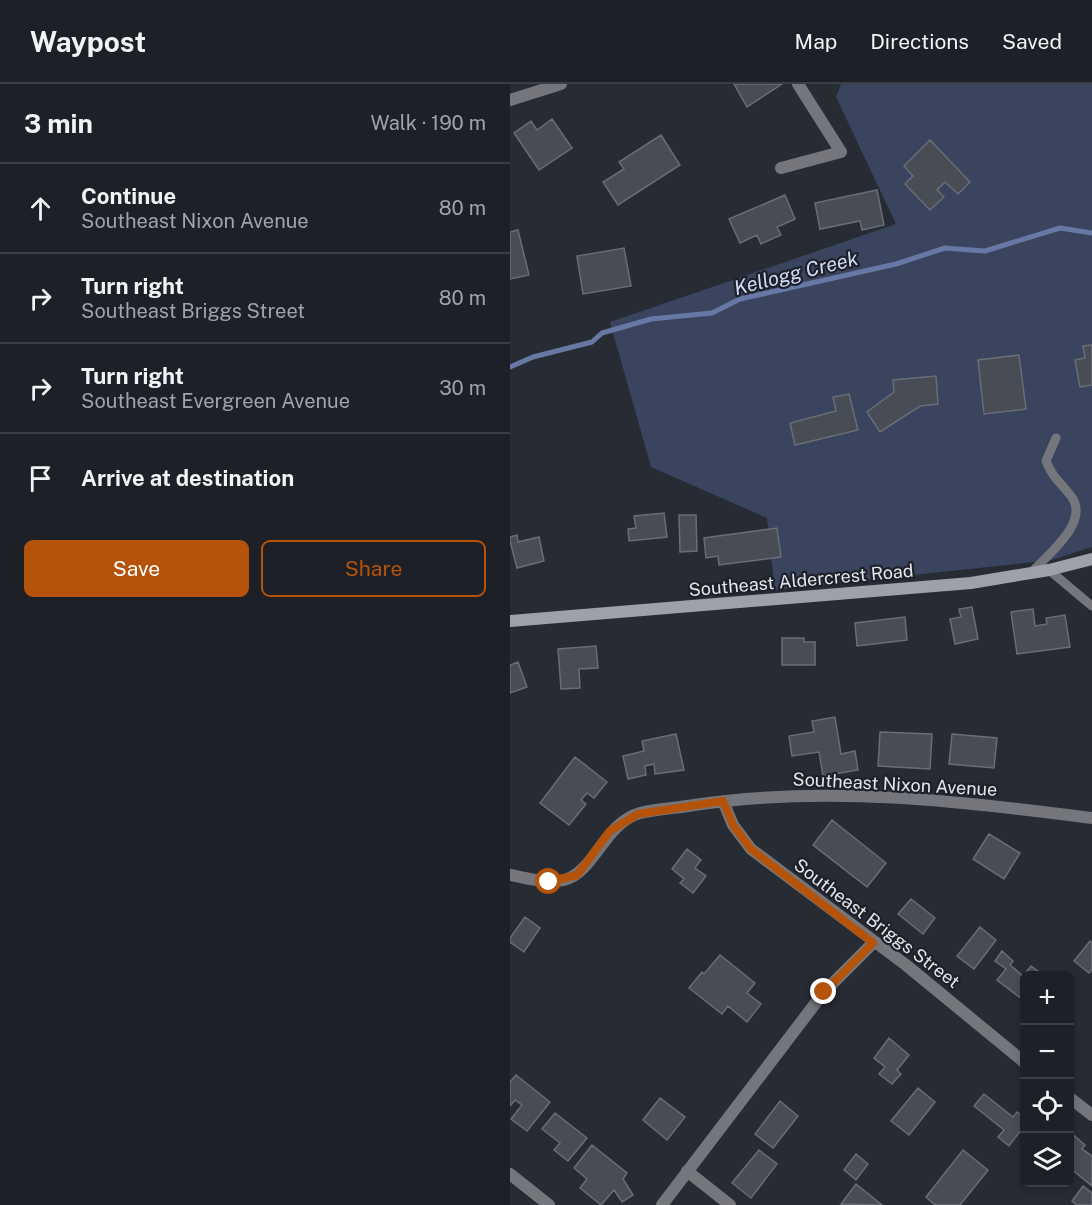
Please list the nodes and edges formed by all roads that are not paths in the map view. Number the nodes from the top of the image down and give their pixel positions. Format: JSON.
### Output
{"nodes":[{"id":1,"x":561,"y":84,"type":"edge"},
{"id":2,"x":798,"y":84,"type":"edge"},
{"id":3,"x":510,"y":100,"type":"edge"},
{"id":4,"x":781,"y":168,"type":"dead end"},
{"id":5,"x":1056,"y":438,"type":"dead end"},
{"id":6,"x":1092,"y":559,"type":"edge"},
{"id":7,"x":1049,"y":570,"type":"junction"},
{"id":8,"x":1031,"y":573,"type":"junction"},
{"id":9,"x":1092,"y":606,"type":"edge"},
{"id":10,"x":510,"y":621,"type":"edge"},
{"id":11,"x":723,"y":801,"type":"junction"},
{"id":12,"x":1092,"y":819,"type":"edge"},
{"id":13,"x":510,"y":875,"type":"edge"},
{"id":14,"x":873,"y":943,"type":"junction"},
{"id":15,"x":1020,"y":1059,"type":"edge"},
{"id":16,"x":1074,"y":1101,"type":"edge"},
{"id":17,"x":1092,"y":1115,"type":"edge"},
{"id":18,"x":687,"y":1172,"type":"junction"},
{"id":19,"x":510,"y":1174,"type":"edge"},
{"id":20,"x":549,"y":1205,"type":"edge"},
{"id":21,"x":662,"y":1205,"type":"edge"},
{"id":22,"x":730,"y":1205,"type":"edge"}],
"edges":[{"from":1,"to":3,"type":"street"},
{"from":2,"to":4,"type":"street"},
{"from":5,"to":8,"type":"lane"},
{"from":6,"to":7,"type":"street","name":"Southeast Aldercrest Road"},
{"from":7,"to":8,"type":"street","name":"Southeast Aldercrest Road"},
{"from":7,"to":9,"type":"lane"},
{"from":8,"to":10,"type":"street","name":"Southeast Aldercrest Road"},
{"from":11,"to":12,"type":"street","name":"Southeast Nixon Avenue"},
{"from":11,"to":13,"type":"street","name":"Southeast Nixon Avenue"},
{"from":11,"to":14,"type":"street","name":"Southeast Briggs Street"},
{"from":14,"to":15,"type":"street","name":"Southeast Briggs Street"},
{"from":14,"to":18,"type":"street"},
{"from":16,"to":17,"type":"street"},
{"from":18,"to":21,"type":"street"},
{"from":18,"to":22,"type":"street"},
{"from":19,"to":20,"type":"street"}]}
